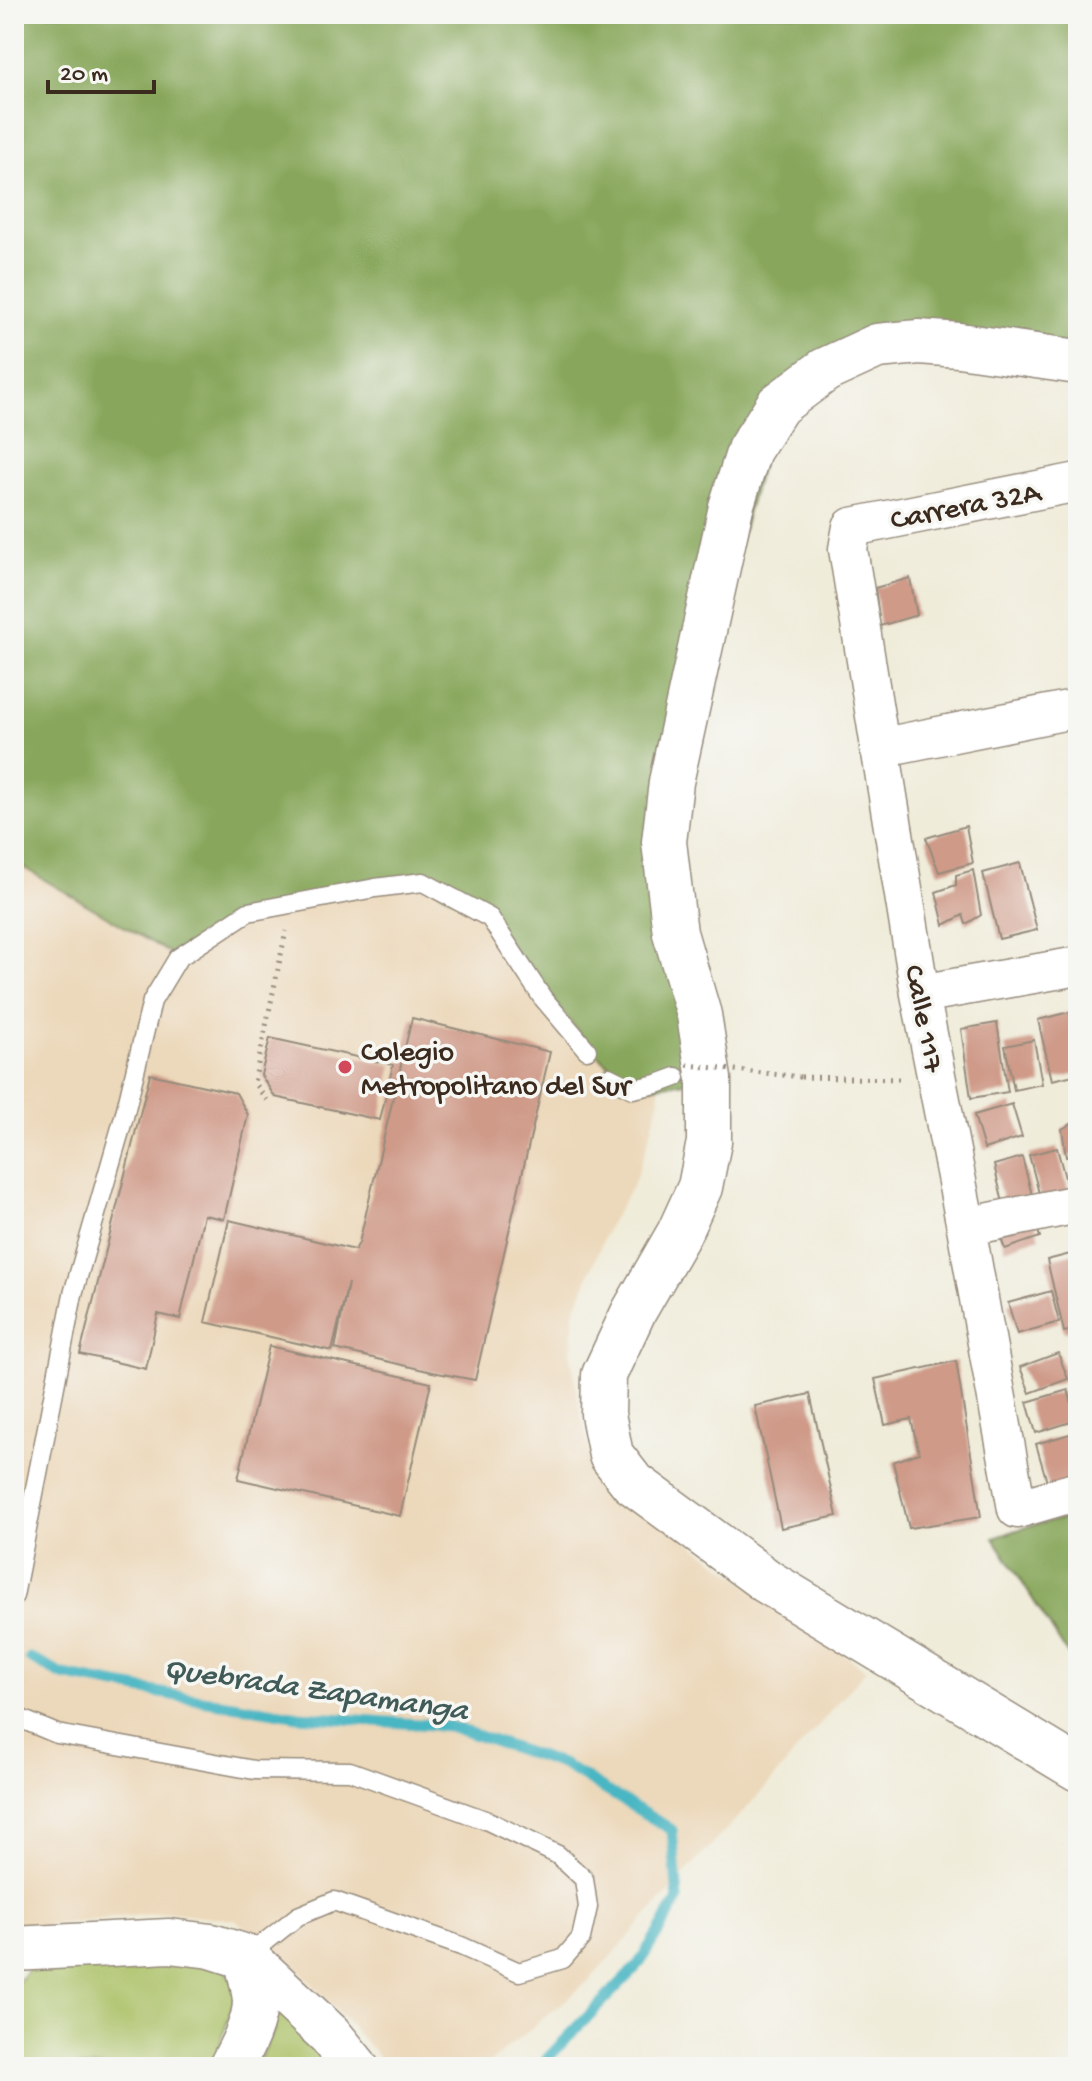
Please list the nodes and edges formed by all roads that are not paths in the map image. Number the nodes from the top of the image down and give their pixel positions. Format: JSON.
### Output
{"nodes":[{"id":1,"x":1078,"y":362,"type":"edge"},
{"id":2,"x":1078,"y":482,"type":"edge"},
{"id":3,"x":852,"y":527,"type":"joint"},
{"id":4,"x":1078,"y":708,"type":"edge"},
{"id":5,"x":879,"y":748,"type":"junction"},
{"id":6,"x":1078,"y":966,"type":"edge"},
{"id":7,"x":920,"y":994,"type":"junction"},
{"id":8,"x":587,"y":1050,"type":"dead end"},
{"id":9,"x":682,"y":1071,"type":"road end"},
{"id":10,"x":609,"y":1077,"type":"dead end"},
{"id":11,"x":1078,"y":1204,"type":"edge"},
{"id":12,"x":966,"y":1227,"type":"junction"},
{"id":13,"x":1078,"y":1491,"type":"edge"},
{"id":14,"x":14,"y":1596,"type":"edge"},
{"id":15,"x":14,"y":1716,"type":"edge"},
{"id":16,"x":1078,"y":1769,"type":"edge"},
{"id":17,"x":21,"y":1952,"type":"edge"},
{"id":18,"x":246,"y":1957,"type":"junction"},
{"id":19,"x":231,"y":2067,"type":"edge"},
{"id":20,"x":356,"y":2067,"type":"edge"}],
"edges":[{"from":1,"to":16,"type":"street"},
{"from":2,"to":3,"type":"street","name":"Carrera 32A"},
{"from":3,"to":5,"type":"street","name":"Calle 117"},
{"from":4,"to":5,"type":"street"},
{"from":5,"to":7,"type":"street","name":"Calle 117"},
{"from":6,"to":7,"type":"street"},
{"from":7,"to":12,"type":"street","name":"Calle 117"},
{"from":8,"to":14,"type":"lane"},
{"from":9,"to":10,"type":"lane"},
{"from":11,"to":12,"type":"street"},
{"from":12,"to":13,"type":"street","name":"Calle 117"},
{"from":15,"to":18,"type":"lane"},
{"from":17,"to":18,"type":"street"},
{"from":18,"to":19,"type":"street"},
{"from":18,"to":20,"type":"street"}]}
